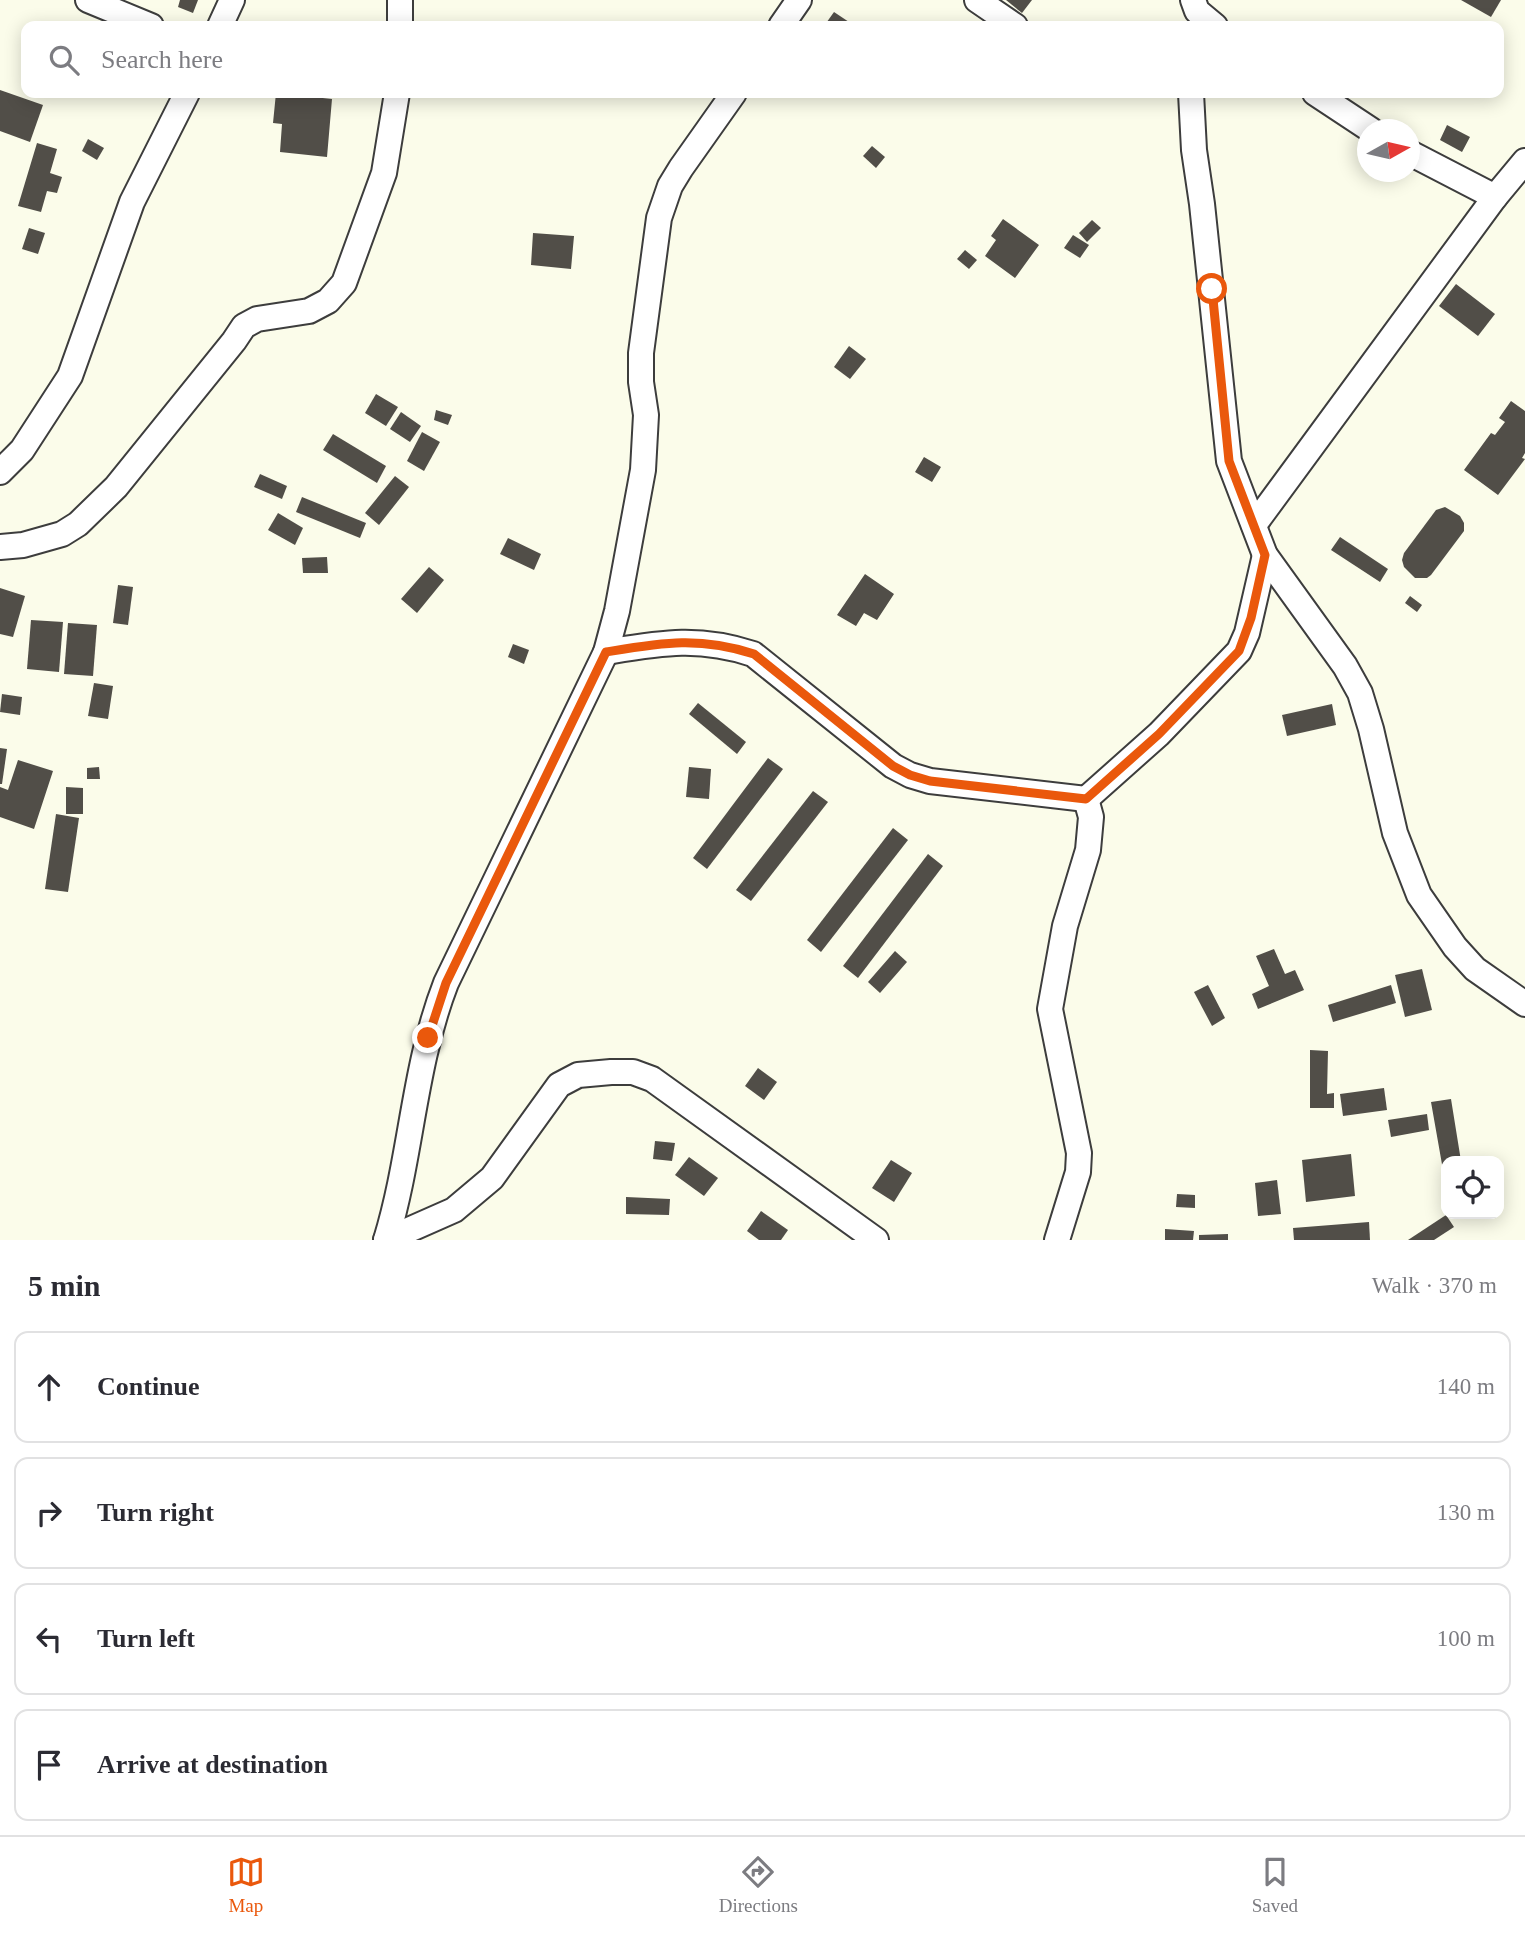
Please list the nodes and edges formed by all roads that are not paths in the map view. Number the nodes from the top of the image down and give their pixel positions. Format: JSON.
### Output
{"nodes":[{"id":1,"x":88,"y":0,"type":"edge"},
{"id":2,"x":232,"y":0,"type":"edge"},
{"id":3,"x":400,"y":0,"type":"edge"},
{"id":4,"x":799,"y":0,"type":"edge"},
{"id":5,"x":977,"y":0,"type":"edge"},
{"id":6,"x":1193,"y":0,"type":"edge"},
{"id":7,"x":139,"y":21,"type":"edge"},
{"id":8,"x":222,"y":21,"type":"edge"},
{"id":9,"x":400,"y":21,"type":"edge"},
{"id":10,"x":784,"y":21,"type":"edge"},
{"id":11,"x":1008,"y":21,"type":"edge"},
{"id":12,"x":1207,"y":21,"type":"edge"},
{"id":13,"x":184,"y":98,"type":"edge"},
{"id":14,"x":396,"y":98,"type":"edge"},
{"id":15,"x":730,"y":98,"type":"edge"},
{"id":16,"x":1191,"y":98,"type":"edge"},
{"id":17,"x":1323,"y":98,"type":"edge"},
{"id":18,"x":1357,"y":121,"type":"edge"},
{"id":19,"x":1420,"y":159,"type":"edge"},
{"id":20,"x":1525,"y":161,"type":"edge"},
{"id":21,"x":1495,"y":197,"type":"junction"},
{"id":22,"x":0,"y":472,"type":"edge"},
{"id":23,"x":1254,"y":525,"type":"junction"},
{"id":24,"x":0,"y":547,"type":"edge"},
{"id":25,"x":1265,"y":555,"type":"junction"},
{"id":26,"x":606,"y":652,"type":"junction"},
{"id":27,"x":1086,"y":799,"type":"junction"},
{"id":28,"x":1525,"y":1004,"type":"edge"},
{"id":29,"x":386,"y":1240,"type":"edge"},
{"id":30,"x":876,"y":1240,"type":"edge"},
{"id":31,"x":1057,"y":1240,"type":"edge"}],
"edges":[{"from":1,"to":7,"type":"street"},
{"from":2,"to":8,"type":"street"},
{"from":3,"to":9,"type":"street"},
{"from":4,"to":10,"type":"street"},
{"from":5,"to":11,"type":"street"},
{"from":6,"to":12,"type":"street"},
{"from":13,"to":22,"type":"street"},
{"from":14,"to":24,"type":"street"},
{"from":15,"to":26,"type":"street"},
{"from":16,"to":23,"type":"street"},
{"from":17,"to":18,"type":"street"},
{"from":19,"to":21,"type":"street"},
{"from":20,"to":21,"type":"street"},
{"from":21,"to":23,"type":"street"},
{"from":23,"to":25,"type":"street"},
{"from":25,"to":27,"type":"street"},
{"from":25,"to":28,"type":"street"},
{"from":26,"to":27,"type":"street"},
{"from":26,"to":29,"type":"street"},
{"from":27,"to":31,"type":"street"},
{"from":29,"to":30,"type":"street"}]}
